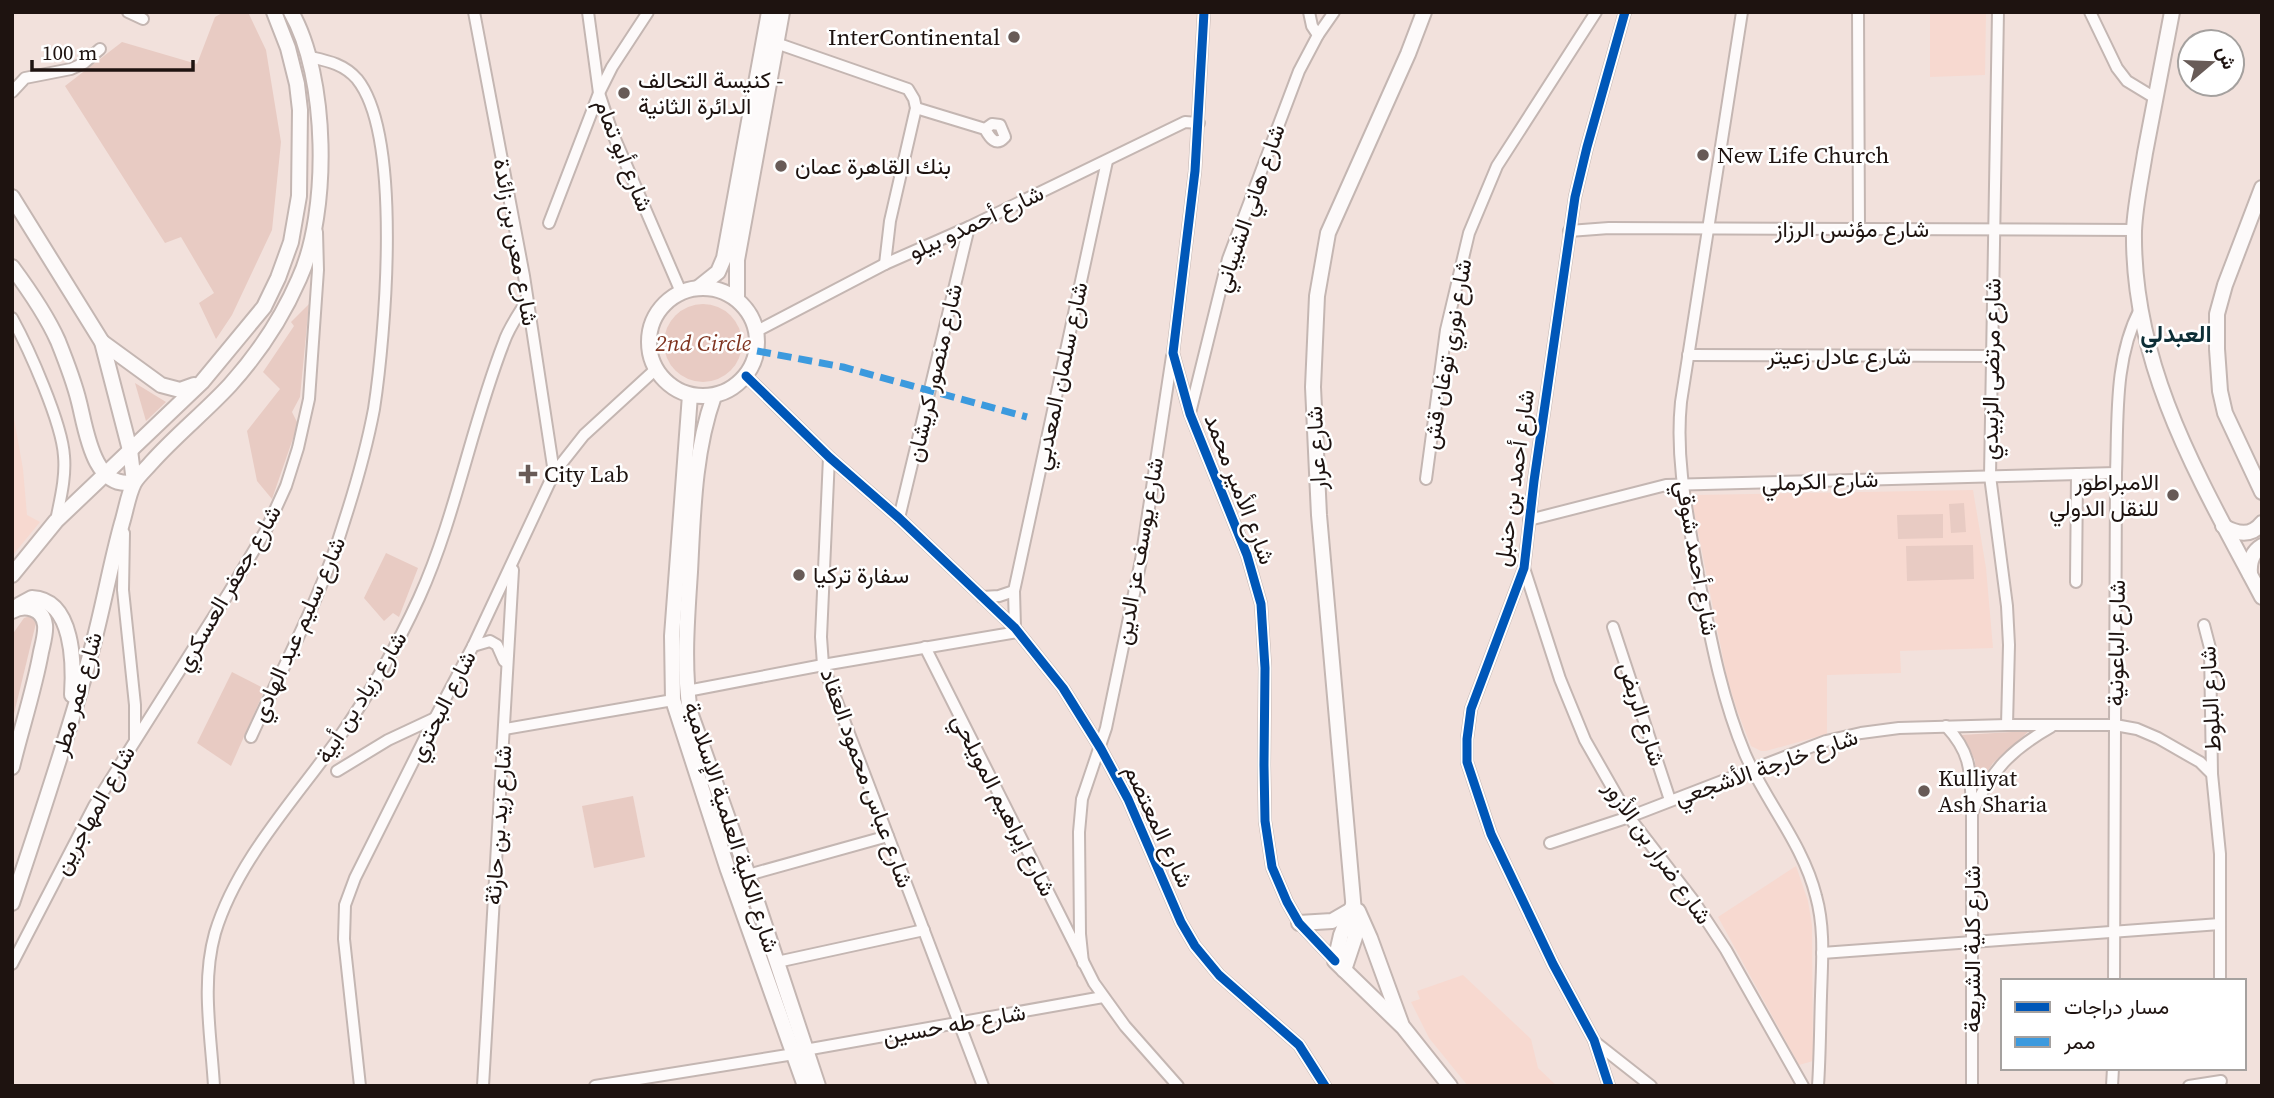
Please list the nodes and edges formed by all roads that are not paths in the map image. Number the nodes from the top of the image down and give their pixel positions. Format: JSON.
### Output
{"nodes":[{"id":1,"x":128,"y":12,"type":"edge"},
{"id":2,"x":274,"y":12,"type":"edge"},
{"id":3,"x":291,"y":12,"type":"edge"},
{"id":4,"x":474,"y":12,"type":"edge"},
{"id":5,"x":588,"y":12,"type":"edge"},
{"id":6,"x":648,"y":12,"type":"edge"},
{"id":7,"x":769,"y":12,"type":"edge"},
{"id":8,"x":782,"y":12,"type":"edge"},
{"id":9,"x":1204,"y":12,"type":"edge"},
{"id":10,"x":1309,"y":12,"type":"edge"},
{"id":11,"x":1334,"y":12,"type":"edge"},
{"id":12,"x":1424,"y":12,"type":"edge"},
{"id":13,"x":1596,"y":12,"type":"edge"},
{"id":14,"x":1625,"y":12,"type":"edge"},
{"id":15,"x":1742,"y":12,"type":"edge"},
{"id":16,"x":1858,"y":12,"type":"edge"},
{"id":17,"x":1998,"y":12,"type":"edge"},
{"id":18,"x":2090,"y":12,"type":"edge"},
{"id":19,"x":2172,"y":12,"type":"edge"},
{"id":20,"x":143,"y":19,"type":"dead end"},
{"id":21,"x":1318,"y":35,"type":"junction"},
{"id":22,"x":776,"y":43,"type":"junction"},
{"id":23,"x":100,"y":49,"type":"dead end"},
{"id":24,"x":310,"y":57,"type":"junction"},
{"id":25,"x":12,"y":92,"type":"edge"},
{"id":26,"x":598,"y":93,"type":"junction"},
{"id":27,"x":2155,"y":98,"type":"junction"},
{"id":28,"x":916,"y":108,"type":"junction"},
{"id":29,"x":1199,"y":123,"type":"junction"},
{"id":30,"x":985,"y":129,"type":"dead end"},
{"id":31,"x":1107,"y":161,"type":"junction"},
{"id":32,"x":2262,"y":188,"type":"edge"},
{"id":33,"x":12,"y":197,"type":"edge"},
{"id":34,"x":317,"y":216,"type":"junction"},
{"id":35,"x":549,"y":223,"type":"dead end"},
{"id":36,"x":969,"y":227,"type":"junction"},
{"id":37,"x":1993,"y":228,"type":"junction"},
{"id":38,"x":1710,"y":229,"type":"junction"},
{"id":39,"x":1859,"y":230,"type":"junction"},
{"id":40,"x":2134,"y":230,"type":"junction"},
{"id":41,"x":1569,"y":231,"type":"junction"},
{"id":42,"x":885,"y":264,"type":"junction"},
{"id":43,"x":12,"y":267,"type":"edge"},
{"id":44,"x":698,"y":288,"type":"junction"},
{"id":45,"x":681,"y":292,"type":"junction"},
{"id":46,"x":737,"y":299,"type":"junction"},
{"id":47,"x":527,"y":300,"type":"junction"},
{"id":48,"x":2140,"y":309,"type":"junction"},
{"id":49,"x":12,"y":318,"type":"edge"},
{"id":50,"x":757,"y":331,"type":"junction"},
{"id":51,"x":102,"y":342,"type":"junction"},
{"id":52,"x":1173,"y":353,"type":"junction"},
{"id":53,"x":1688,"y":355,"type":"junction"},
{"id":54,"x":1991,"y":356,"type":"junction"},
{"id":55,"x":656,"y":369,"type":"junction"},
{"id":56,"x":746,"y":376,"type":"junction"},
{"id":57,"x":202,"y":382,"type":"junction"},
{"id":58,"x":690,"y":395,"type":"junction"},
{"id":59,"x":714,"y":396,"type":"junction"},
{"id":60,"x":1190,"y":414,"type":"junction"},
{"id":61,"x":130,"y":450,"type":"junction"},
{"id":62,"x":829,"y":457,"type":"junction"},
{"id":63,"x":554,"y":473,"type":"junction"},
{"id":64,"x":2116,"y":473,"type":"junction"},
{"id":65,"x":106,"y":474,"type":"junction"},
{"id":66,"x":2077,"y":474,"type":"junction"},
{"id":67,"x":1990,"y":475,"type":"junction"},
{"id":68,"x":1426,"y":479,"type":"dead end"},
{"id":69,"x":128,"y":482,"type":"junction"},
{"id":70,"x":1681,"y":485,"type":"junction"},
{"id":71,"x":2262,"y":492,"type":"edge"},
{"id":72,"x":899,"y":518,"type":"junction"},
{"id":73,"x":123,"y":520,"type":"junction"},
{"id":74,"x":1528,"y":520,"type":"junction"},
{"id":75,"x":56,"y":522,"type":"junction"},
{"id":76,"x":2262,"y":523,"type":"edge"},
{"id":77,"x":2223,"y":526,"type":"junction"},
{"id":78,"x":2262,"y":545,"type":"edge"},
{"id":79,"x":513,"y":564,"type":"junction"},
{"id":80,"x":1524,"y":568,"type":"junction"},
{"id":81,"x":2250,"y":574,"type":"junction"},
{"id":82,"x":12,"y":575,"type":"edge"},
{"id":83,"x":2076,"y":582,"type":"dead end"},
{"id":84,"x":1014,"y":591,"type":"junction"},
{"id":85,"x":982,"y":597,"type":"junction"},
{"id":86,"x":2262,"y":597,"type":"edge"},
{"id":87,"x":13,"y":610,"type":"edge"},
{"id":88,"x":2204,"y":625,"type":"dead end"},
{"id":89,"x":1613,"y":627,"type":"dead end"},
{"id":90,"x":1017,"y":630,"type":"junction"},
{"id":91,"x":473,"y":646,"type":"junction"},
{"id":92,"x":925,"y":647,"type":"junction"},
{"id":93,"x":823,"y":665,"type":"junction"},
{"id":94,"x":506,"y":671,"type":"junction"},
{"id":95,"x":687,"y":691,"type":"junction"},
{"id":96,"x":673,"y":700,"type":"junction"},
{"id":97,"x":435,"y":718,"type":"junction"},
{"id":98,"x":71,"y":720,"type":"junction"},
{"id":99,"x":2007,"y":725,"type":"junction"},
{"id":100,"x":2115,"y":725,"type":"junction"},
{"id":101,"x":1946,"y":726,"type":"junction"},
{"id":102,"x":2051,"y":726,"type":"junction"},
{"id":103,"x":505,"y":729,"type":"junction"},
{"id":104,"x":251,"y":737,"type":"dead end"},
{"id":105,"x":134,"y":743,"type":"junction"},
{"id":106,"x":1101,"y":749,"type":"junction"},
{"id":107,"x":12,"y":767,"type":"edge"},
{"id":108,"x":1753,"y":770,"type":"junction"},
{"id":109,"x":337,"y":771,"type":"dead end"},
{"id":110,"x":2212,"y":774,"type":"junction"},
{"id":111,"x":1670,"y":800,"type":"junction"},
{"id":112,"x":1972,"y":813,"type":"junction"},
{"id":113,"x":1629,"y":817,"type":"junction"},
{"id":114,"x":888,"y":836,"type":"junction"},
{"id":115,"x":1550,"y":843,"type":"dead end"},
{"id":116,"x":748,"y":875,"type":"junction"},
{"id":117,"x":12,"y":904,"type":"edge"},
{"id":118,"x":1352,"y":907,"type":"junction"},
{"id":119,"x":1299,"y":923,"type":"junction"},
{"id":120,"x":2220,"y":924,"type":"junction"},
{"id":121,"x":924,"y":929,"type":"junction"},
{"id":122,"x":2115,"y":933,"type":"junction"},
{"id":123,"x":1972,"y":942,"type":"junction"},
{"id":124,"x":1822,"y":953,"type":"junction"},
{"id":125,"x":777,"y":962,"type":"junction"},
{"id":126,"x":1083,"y":962,"type":"junction"},
{"id":127,"x":12,"y":964,"type":"edge"},
{"id":128,"x":1339,"y":966,"type":"junction"},
{"id":129,"x":2114,"y":979,"type":"edge"},
{"id":130,"x":2220,"y":979,"type":"edge"},
{"id":131,"x":1103,"y":997,"type":"junction"},
{"id":132,"x":958,"y":1023,"type":"junction"},
{"id":133,"x":1403,"y":1027,"type":"junction"},
{"id":134,"x":1594,"y":1040,"type":"junction"},
{"id":135,"x":800,"y":1052,"type":"junction"},
{"id":136,"x":1819,"y":1072,"type":"junction"},
{"id":137,"x":1800,"y":1081,"type":"edge"},
{"id":138,"x":2221,"y":1083,"type":"edge"},
{"id":139,"x":214,"y":1086,"type":"edge"},
{"id":140,"x":360,"y":1086,"type":"edge"},
{"id":141,"x":483,"y":1086,"type":"edge"},
{"id":142,"x":595,"y":1086,"type":"edge"},
{"id":143,"x":805,"y":1086,"type":"edge"},
{"id":144,"x":818,"y":1086,"type":"edge"},
{"id":145,"x":983,"y":1086,"type":"edge"},
{"id":146,"x":1178,"y":1086,"type":"edge"},
{"id":147,"x":1325,"y":1086,"type":"edge"},
{"id":148,"x":1450,"y":1086,"type":"edge"},
{"id":149,"x":1609,"y":1086,"type":"edge"},
{"id":150,"x":1651,"y":1086,"type":"edge"},
{"id":151,"x":1818,"y":1086,"type":"edge"},
{"id":152,"x":1972,"y":1086,"type":"edge"},
{"id":153,"x":2189,"y":1086,"type":"edge"}],
"edges":[{"from":1,"to":20,"type":"street"},
{"from":2,"to":57,"type":"main road"},
{"from":3,"to":24,"type":"main road"},
{"from":4,"to":47,"type":"street","name":"شارع معن بن زائدة"},
{"from":5,"to":26,"type":"street","name":"شارع أبو تمام"},
{"from":6,"to":26,"type":"street"},
{"from":7,"to":44,"type":"main road"},
{"from":8,"to":22,"type":"main road"},
{"from":9,"to":29,"type":"street","name":"شارع الأمير محمد"},
{"from":10,"to":21,"type":"street"},
{"from":11,"to":21,"type":"street","name":"شارع هاني الشيباني"},
{"from":12,"to":118,"type":"main road","name":"شارع عرار"},
{"from":13,"to":68,"type":"street","name":"شارع نوري توغان قش"},
{"from":14,"to":41,"type":"street","name":"شارع أحمد بن حنبل"},
{"from":15,"to":38,"type":"street","name":"شارع أحمد شوقي"},
{"from":16,"to":39,"type":"street"},
{"from":17,"to":37,"type":"street","name":"شارع مرتضى الزبيدي"},
{"from":18,"to":27,"type":"street"},
{"from":19,"to":27,"type":"main road"},
{"from":21,"to":60,"type":"street","name":"شارع هاني الشيباني"},
{"from":22,"to":28,"type":"street"},
{"from":22,"to":46,"type":"main road"},
{"from":23,"to":25,"type":"street"},
{"from":24,"to":34,"type":"main road"},
{"from":24,"to":104,"type":"street","name":"شارع سليم عبد الهادي"},
{"from":26,"to":35,"type":"street"},
{"from":26,"to":45,"type":"street","name":"شارع أبو تمام"},
{"from":27,"to":40,"type":"main road"},
{"from":28,"to":30,"type":"street"},
{"from":28,"to":42,"type":"street"},
{"from":29,"to":31,"type":"street","name":"شارع أحمدو بيلو"},
{"from":29,"to":52,"type":"street","name":"شارع الأمير محمد"},
{"from":31,"to":36,"type":"street","name":"شارع أحمدو بيلو"},
{"from":31,"to":84,"type":"street","name":"شارع سلمان المعدبي"},
{"from":32,"to":71,"type":"main road"},
{"from":33,"to":51,"type":"main road"},
{"from":34,"to":69,"type":"main road"},
{"from":34,"to":105,"type":"street","name":"شارع جعفر العسكري"},
{"from":36,"to":42,"type":"street","name":"شارع أحمدو بيلو"},
{"from":36,"to":72,"type":"street","name":"شارع منصور كريشان"},
{"from":37,"to":39,"type":"street","name":"شارع مؤنس الرزاز"},
{"from":37,"to":40,"type":"street","name":"شارع مؤنس الرزاز"},
{"from":37,"to":54,"type":"street","name":"شارع مرتضى الزبيدي"},
{"from":38,"to":39,"type":"street","name":"شارع مؤنس الرزاز"},
{"from":38,"to":41,"type":"street","name":"شارع مؤنس الرزاز"},
{"from":38,"to":53,"type":"street","name":"شارع أحمد شوقي"},
{"from":40,"to":48,"type":"main road"},
{"from":41,"to":74,"type":"street","name":"شارع أحمد بن حنبل"},
{"from":42,"to":50,"type":"street","name":"شارع أحمدو بيلو"},
{"from":43,"to":65,"type":"main road"},
{"from":44,"to":45,"type":"main road"},
{"from":44,"to":46,"type":"main road"},
{"from":45,"to":55,"type":"main road"},
{"from":46,"to":50,"type":"main road"},
{"from":47,"to":63,"type":"street","name":"شارع معن بن زائدة"},
{"from":47,"to":139,"type":"street","name":"شارع زياد بن أبية"},
{"from":48,"to":64,"type":"street","name":"شارع الباعونية"},
{"from":48,"to":77,"type":"main road"},
{"from":49,"to":75,"type":"street"},
{"from":50,"to":56,"type":"main road"},
{"from":51,"to":57,"type":"main road"},
{"from":51,"to":61,"type":"main road"},
{"from":52,"to":60,"type":"street","name":"شارع الأمير محمد"},
{"from":52,"to":106,"type":"street","name":"شارع يوسف عز الدين"},
{"from":53,"to":54,"type":"street","name":"شارع عادل زعيتر"},
{"from":53,"to":70,"type":"street","name":"شارع أحمد شوقي"},
{"from":54,"to":67,"type":"street","name":"شارع مرتضى الزبيدي"},
{"from":55,"to":58,"type":"main road"},
{"from":55,"to":63,"type":"street","name":"شارع البحتري"},
{"from":56,"to":59,"type":"main road"},
{"from":56,"to":62,"type":"street","name":"شارع المعتصم"},
{"from":57,"to":61,"type":"main road"},
{"from":58,"to":59,"type":"main road"},
{"from":58,"to":96,"type":"main road","name":"شارع الكلية العلمية الإسلامية"},
{"from":59,"to":95,"type":"main road","name":"شارع الكلية العلمية الإسلامية"},
{"from":60,"to":119,"type":"street","name":"شارع الأمير محمد"},
{"from":61,"to":65,"type":"main road"},
{"from":61,"to":69,"type":"main road"},
{"from":62,"to":72,"type":"street","name":"شارع المعتصم"},
{"from":62,"to":93,"type":"street","name":"شارع عباس محمود العقاد"},
{"from":63,"to":79,"type":"street","name":"شارع البحتري"},
{"from":64,"to":66,"type":"street","name":"شارع الكرملي"},
{"from":64,"to":100,"type":"street","name":"شارع الباعونية"},
{"from":65,"to":69,"type":"main road"},
{"from":65,"to":75,"type":"main road"},
{"from":66,"to":67,"type":"street","name":"شارع الكرملي"},
{"from":66,"to":83,"type":"street"},
{"from":67,"to":70,"type":"street","name":"شارع الكرملي"},
{"from":67,"to":99,"type":"street","name":"شارع مرتضى الزبيدي"},
{"from":69,"to":73,"type":"main road","name":"شارع عمر مطر"},
{"from":70,"to":74,"type":"street","name":"شارع الكرملي"},
{"from":70,"to":108,"type":"street","name":"شارع أحمد شوقي"},
{"from":72,"to":85,"type":"street","name":"شارع المعتصم"},
{"from":73,"to":98,"type":"main road","name":"شارع عمر مطر"},
{"from":73,"to":105,"type":"street","name":"شارع المهاجرين"},
{"from":74,"to":80,"type":"street","name":"شارع أحمد بن حنبل"},
{"from":75,"to":82,"type":"main road"},
{"from":76,"to":77,"type":"main road"},
{"from":77,"to":81,"type":"main road"},
{"from":78,"to":81,"type":"main road"},
{"from":79,"to":91,"type":"street","name":"شارع البحتري"},
{"from":79,"to":94,"type":"street","name":"شارع زيد بن حارثة"},
{"from":80,"to":113,"type":"street","name":"شارع ضرار بن الأزور"},
{"from":80,"to":134,"type":"street","name":"شارع أحمد بن حنبل"},
{"from":81,"to":86,"type":"main road"},
{"from":84,"to":85,"type":"street"},
{"from":84,"to":90,"type":"street","name":"شارع سلمان المعدبي"},
{"from":85,"to":90,"type":"street","name":"شارع المعتصم"},
{"from":87,"to":98,"type":"main road"},
{"from":87,"to":107,"type":"main road","name":"شارع عمر مطر"},
{"from":88,"to":110,"type":"street","name":"شارع البلوط"},
{"from":89,"to":111,"type":"street","name":"شارع الربض"},
{"from":90,"to":92,"type":"street"},
{"from":90,"to":106,"type":"street","name":"شارع المعتصم"},
{"from":91,"to":94,"type":"street"},
{"from":91,"to":97,"type":"street","name":"شارع البحتري"},
{"from":92,"to":93,"type":"street"},
{"from":92,"to":126,"type":"street","name":"شارع إبراهيم المويلحي"},
{"from":93,"to":95,"type":"street"},
{"from":93,"to":114,"type":"street","name":"شارع عباس محمود العقاد"},
{"from":94,"to":103,"type":"street","name":"شارع زيد بن حارثة"},
{"from":95,"to":116,"type":"main road","name":"شارع الكلية العلمية الإسلامية"},
{"from":96,"to":103,"type":"street"},
{"from":96,"to":135,"type":"main road","name":"شارع الكلية العلمية الإسلامية"},
{"from":97,"to":109,"type":"street"},
{"from":97,"to":140,"type":"street","name":"شارع البحتري"},
{"from":98,"to":117,"type":"main road","name":"شارع عمر مطر"},
{"from":99,"to":101,"type":"street","name":"شارع خارجة الأشجعي"},
{"from":99,"to":102,"type":"street","name":"شارع خارجة الأشجعي"},
{"from":100,"to":102,"type":"street","name":"شارع خارجة الأشجعي"},
{"from":100,"to":110,"type":"street","name":"شارع خارجة الأشجعي"},
{"from":100,"to":122,"type":"street","name":"شارع الباعونية"},
{"from":101,"to":108,"type":"street","name":"شارع خارجة الأشجعي"},
{"from":101,"to":112,"type":"street","name":"شارع كلية الشريعة"},
{"from":102,"to":112,"type":"street","name":"شارع كلية الشريعة"},
{"from":103,"to":141,"type":"street","name":"شارع زيد بن حارثة"},
{"from":105,"to":127,"type":"street","name":"شارع المهاجرين"},
{"from":106,"to":126,"type":"street","name":"شارع يوسف عز الدين"},
{"from":106,"to":147,"type":"street","name":"شارع المعتصم"},
{"from":108,"to":111,"type":"street","name":"شارع خارجة الأشجعي"},
{"from":108,"to":124,"type":"street","name":"شارع أحمد شوقي"},
{"from":110,"to":120,"type":"street","name":"شارع البلوط"},
{"from":111,"to":113,"type":"street","name":"شارع خارجة الأشجعي"},
{"from":112,"to":123,"type":"street","name":"شارع كلية الشريعة"},
{"from":113,"to":115,"type":"street","name":"شارع خارجة الأشجعي"},
{"from":113,"to":137,"type":"street","name":"شارع ضرار بن الأزور"},
{"from":114,"to":116,"type":"street"},
{"from":114,"to":121,"type":"street","name":"شارع عباس محمود العقاد"},
{"from":116,"to":125,"type":"main road","name":"شارع الكلية العلمية الإسلامية"},
{"from":118,"to":119,"type":"main road"},
{"from":118,"to":128,"type":"main road","name":"شارع عرار"},
{"from":118,"to":133,"type":"main road"},
{"from":119,"to":128,"type":"street","name":"شارع الأمير محمد"},
{"from":120,"to":122,"type":"street"},
{"from":120,"to":130,"type":"street","name":"شارع البلوط"},
{"from":121,"to":125,"type":"street"},
{"from":121,"to":132,"type":"street","name":"شارع عباس محمود العقاد"},
{"from":122,"to":123,"type":"street"},
{"from":122,"to":129,"type":"street","name":"شارع الباعونية"},
{"from":123,"to":124,"type":"street"},
{"from":123,"to":152,"type":"street","name":"شارع كلية الشريعة"},
{"from":124,"to":136,"type":"street","name":"شارع أحمد شوقي"},
{"from":125,"to":135,"type":"main road","name":"شارع الكلية العلمية الإسلامية"},
{"from":126,"to":131,"type":"street","name":"شارع إبراهيم المويلحي"},
{"from":128,"to":133,"type":"main road","name":"شارع الأمير محمد"},
{"from":131,"to":132,"type":"street","name":"شارع طه حسين"},
{"from":131,"to":146,"type":"street","name":"شارع إبراهيم المويلحي"},
{"from":132,"to":135,"type":"street","name":"شارع طه حسين"},
{"from":132,"to":145,"type":"street","name":"شارع عباس محمود العقاد"},
{"from":133,"to":148,"type":"main road","name":"شارع الأمير محمد"},
{"from":134,"to":149,"type":"street","name":"شارع أحمد بن حنبل"},
{"from":134,"to":150,"type":"street"},
{"from":135,"to":142,"type":"street","name":"شارع طه حسين"},
{"from":135,"to":143,"type":"main road","name":"شارع الكلية العلمية الإسلامية"},
{"from":135,"to":144,"type":"main road","name":"شارع الكلية العلمية الإسلامية"},
{"from":136,"to":137,"type":"street"},
{"from":136,"to":151,"type":"street","name":"شارع أحمد شوقي"},
{"from":138,"to":153,"type":"street"}]}
